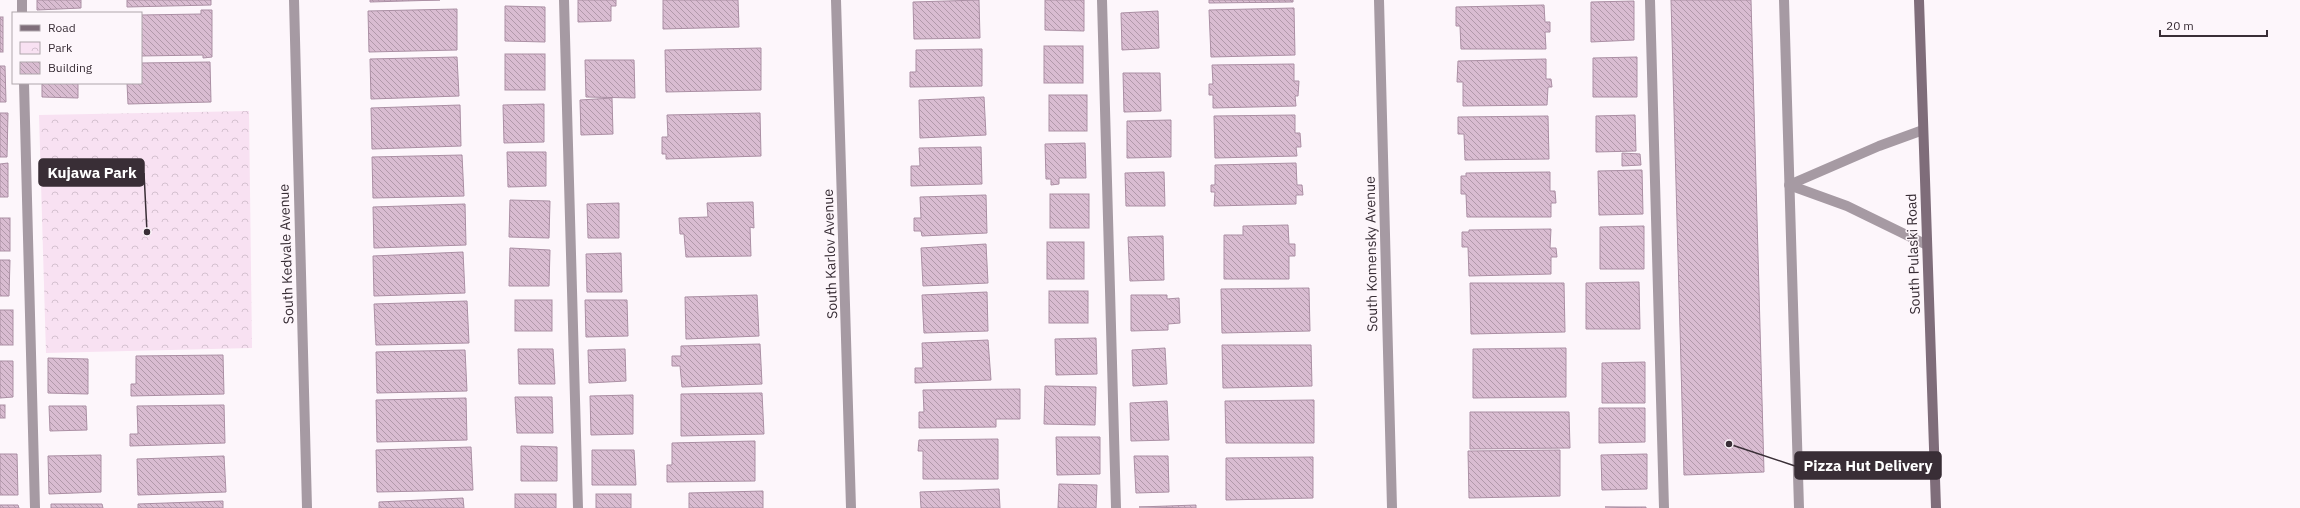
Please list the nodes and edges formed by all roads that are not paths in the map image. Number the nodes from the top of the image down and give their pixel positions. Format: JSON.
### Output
{"nodes":[{"id":1,"x":22,"y":0,"type":"edge"},
{"id":2,"x":294,"y":0,"type":"edge"},
{"id":3,"x":564,"y":0,"type":"edge"},
{"id":4,"x":836,"y":0,"type":"edge"},
{"id":5,"x":1102,"y":0,"type":"edge"},
{"id":6,"x":1379,"y":0,"type":"edge"},
{"id":7,"x":1650,"y":0,"type":"edge"},
{"id":8,"x":1784,"y":0,"type":"edge"},
{"id":9,"x":1919,"y":0,"type":"edge"},
{"id":10,"x":22,"y":12,"type":"edge"},
{"id":11,"x":24,"y":84,"type":"edge"},
{"id":12,"x":1923,"y":130,"type":"junction"},
{"id":13,"x":1789,"y":185,"type":"junction"},
{"id":14,"x":1927,"y":245,"type":"junction"},
{"id":15,"x":35,"y":508,"type":"edge"},
{"id":16,"x":307,"y":508,"type":"edge"},
{"id":17,"x":578,"y":508,"type":"edge"},
{"id":18,"x":852,"y":508,"type":"edge"},
{"id":19,"x":1116,"y":508,"type":"edge"},
{"id":20,"x":1392,"y":508,"type":"edge"},
{"id":21,"x":1664,"y":508,"type":"edge"},
{"id":22,"x":1799,"y":508,"type":"edge"},
{"id":23,"x":1936,"y":508,"type":"edge"}],
"edges":[{"from":1,"to":10,"type":"street"},
{"from":2,"to":16,"type":"street","name":"South Kedvale Avenue"},
{"from":3,"to":17,"type":"street"},
{"from":4,"to":18,"type":"street","name":"South Karlov Avenue"},
{"from":5,"to":19,"type":"street"},
{"from":6,"to":20,"type":"street","name":"South Komensky Avenue"},
{"from":7,"to":21,"type":"street"},
{"from":8,"to":13,"type":"street"},
{"from":9,"to":12,"type":"main road","name":"South Pulaski Road"},
{"from":11,"to":15,"type":"street"},
{"from":12,"to":13,"type":"street"},
{"from":12,"to":14,"type":"main road","name":"South Pulaski Road"},
{"from":13,"to":14,"type":"street"},
{"from":13,"to":22,"type":"street"},
{"from":14,"to":23,"type":"main road","name":"South Pulaski Road"}]}
